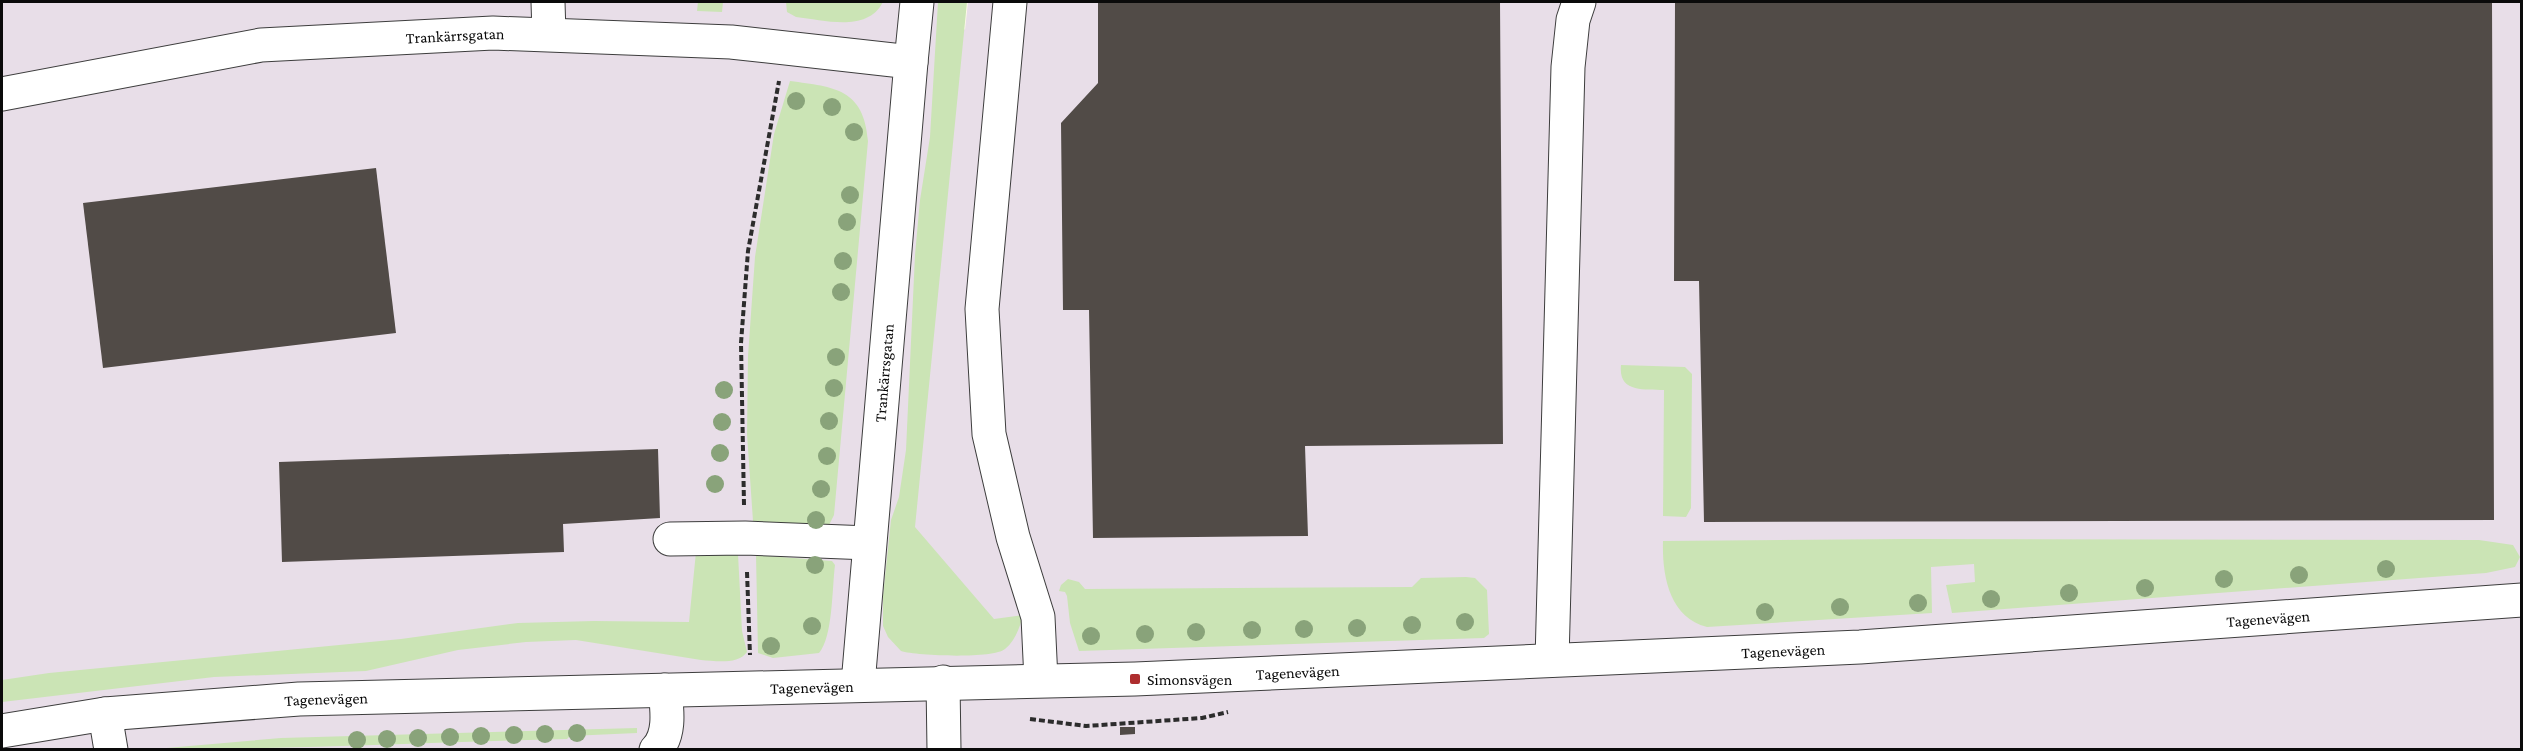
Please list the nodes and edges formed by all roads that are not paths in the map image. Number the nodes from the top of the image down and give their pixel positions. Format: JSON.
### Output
{"nodes":[{"id":1,"x":548,"y":2,"type":"edge"},
{"id":2,"x":917,"y":2,"type":"edge"},
{"id":3,"x":1010,"y":2,"type":"edge"},
{"id":4,"x":1579,"y":2,"type":"edge"},
{"id":5,"x":549,"y":34,"type":"junction"},
{"id":6,"x":911,"y":62,"type":"junction"},
{"id":7,"x":2,"y":94,"type":"edge"},
{"id":8,"x":670,"y":539,"type":"dead end"},
{"id":9,"x":869,"y":543,"type":"junction"},
{"id":10,"x":2522,"y":600,"type":"edge"},
{"id":11,"x":1552,"y":660,"type":"junction"},
{"id":12,"x":1041,"y":680,"type":"junction"},
{"id":13,"x":943,"y":682,"type":"junction"},
{"id":14,"x":858,"y":684,"type":"junction"},
{"id":15,"x":665,"y":690,"type":"junction"},
{"id":16,"x":105,"y":714,"type":"junction"},
{"id":17,"x":2,"y":731,"type":"edge"},
{"id":18,"x":111,"y":750,"type":"edge"},
{"id":19,"x":656,"y":750,"type":"edge"},
{"id":20,"x":944,"y":750,"type":"edge"}],
"edges":[{"from":1,"to":5,"type":"street"},
{"from":2,"to":6,"type":"street","name":"Trankärrsgatan"},
{"from":3,"to":12,"type":"street"},
{"from":4,"to":11,"type":"street"},
{"from":5,"to":6,"type":"street","name":"Trankärrsgatan"},
{"from":5,"to":7,"type":"street","name":"Trankärrsgatan"},
{"from":6,"to":9,"type":"street","name":"Trankärrsgatan"},
{"from":8,"to":9,"type":"street"},
{"from":9,"to":14,"type":"street","name":"Trankärrsgatan"},
{"from":10,"to":11,"type":"street","name":"Tagenevägen"},
{"from":11,"to":12,"type":"street","name":"Tagenevägen"},
{"from":12,"to":13,"type":"street","name":"Tagenevägen"},
{"from":13,"to":14,"type":"street","name":"Tagenevägen"},
{"from":13,"to":20,"type":"street"},
{"from":14,"to":15,"type":"street","name":"Tagenevägen"},
{"from":15,"to":16,"type":"street","name":"Tagenevägen"},
{"from":15,"to":19,"type":"street"},
{"from":16,"to":17,"type":"street","name":"Tagenevägen"},
{"from":16,"to":18,"type":"street"}]}
